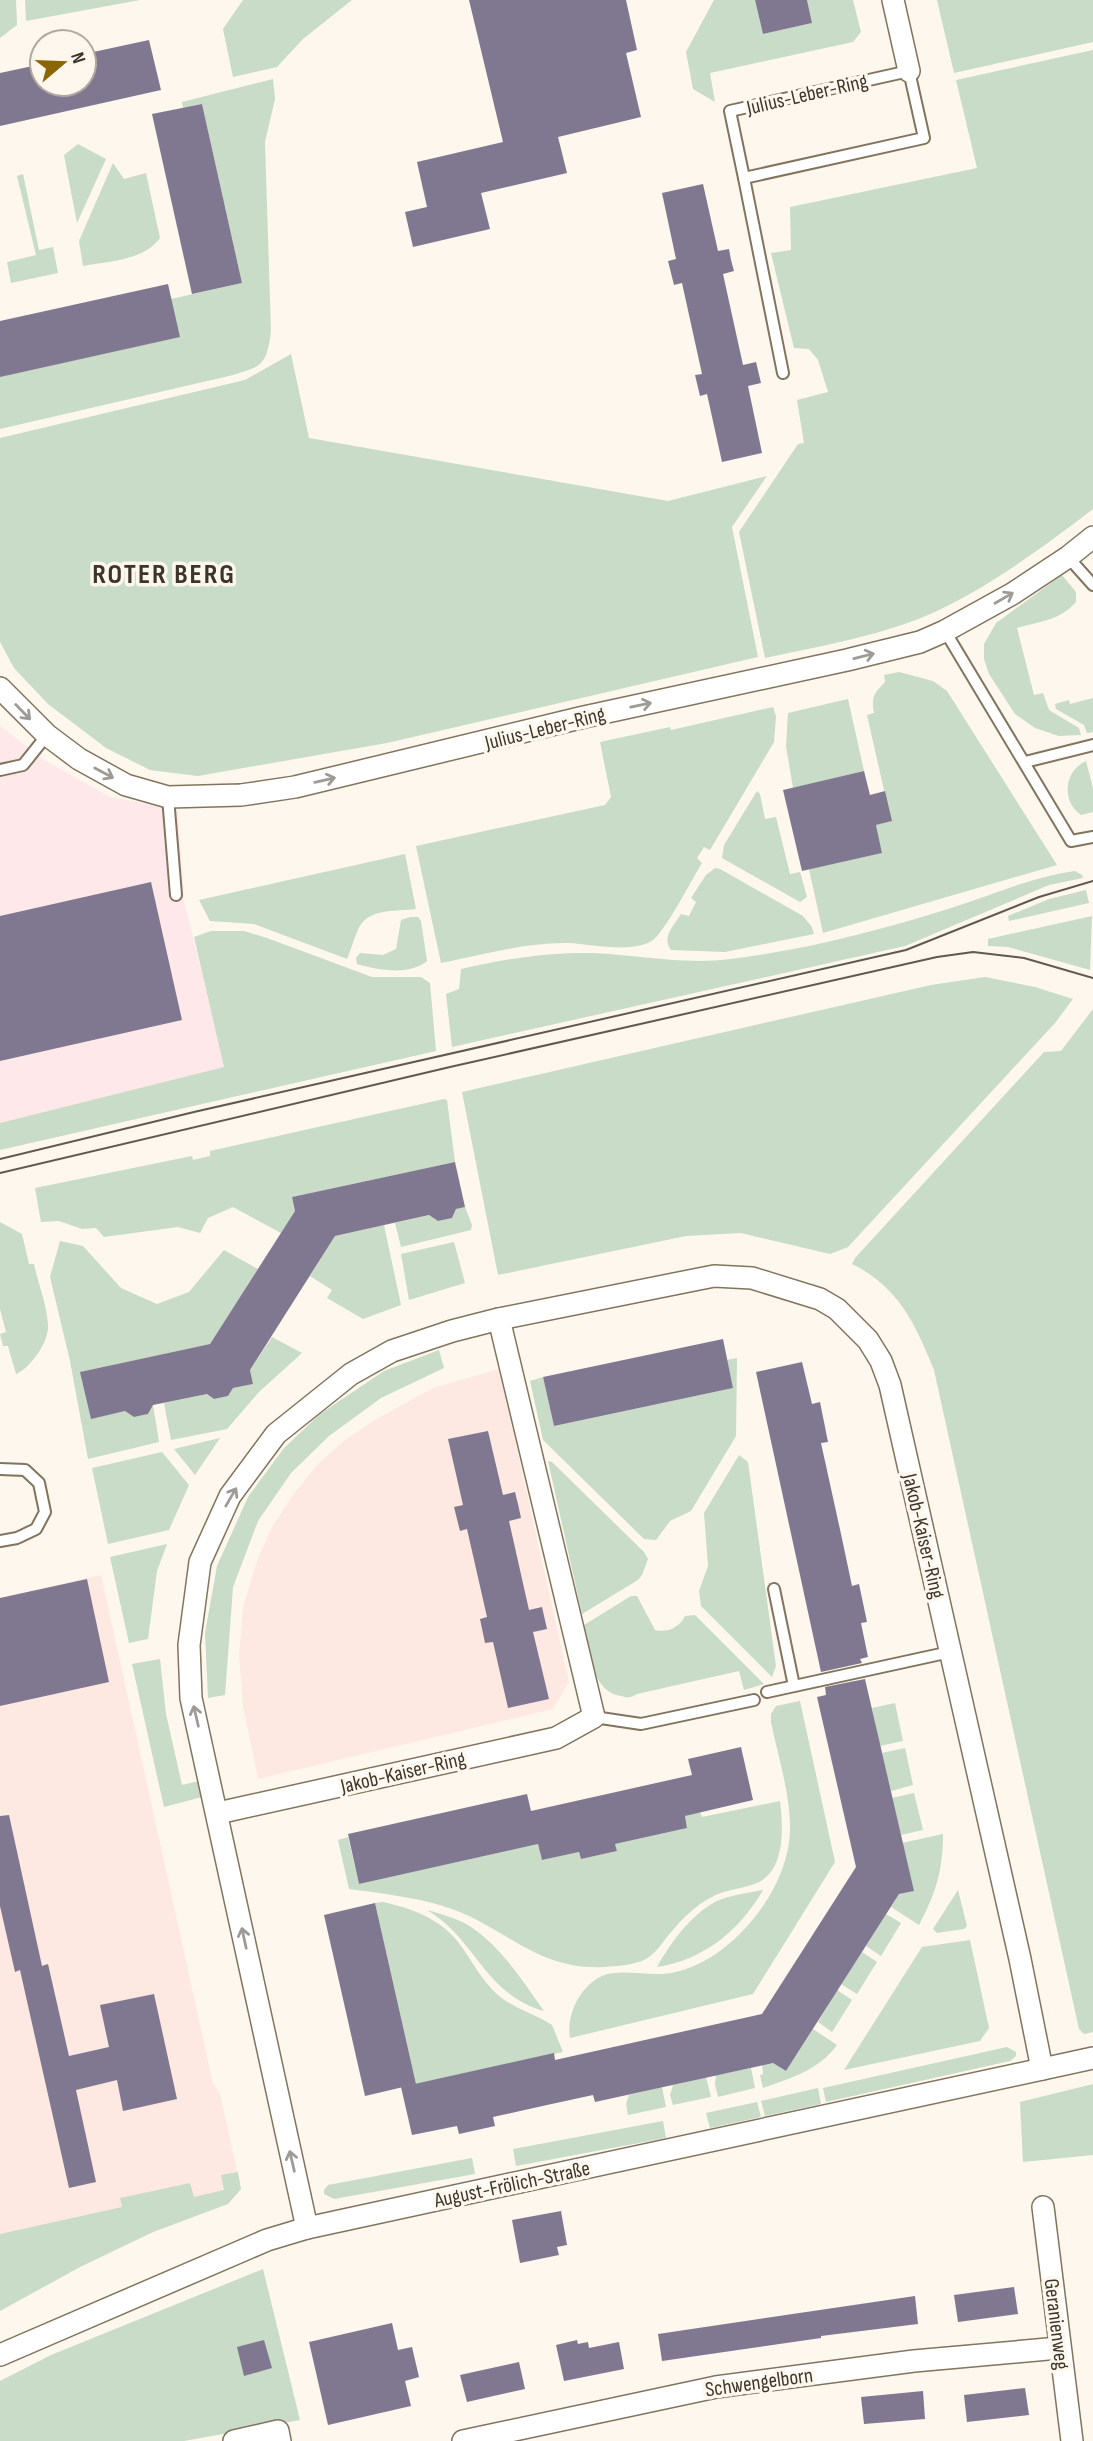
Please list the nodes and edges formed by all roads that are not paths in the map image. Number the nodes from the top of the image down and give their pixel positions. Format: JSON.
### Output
{"nodes":[{"id":1,"x":893,"y":0,"type":"edge"},
{"id":2,"x":909,"y":71,"type":"junction"},
{"id":3,"x":744,"y":178,"type":"junction"},
{"id":4,"x":783,"y":373,"type":"dead end"},
{"id":5,"x":1093,"y":537,"type":"edge"},
{"id":6,"x":1068,"y":557,"type":"junction"},
{"id":7,"x":1093,"y":584,"type":"edge"},
{"id":8,"x":945,"y":631,"type":"junction"},
{"id":9,"x":0,"y":688,"type":"edge"},
{"id":10,"x":47,"y":735,"type":"junction"},
{"id":11,"x":1093,"y":745,"type":"edge"},
{"id":12,"x":1025,"y":762,"type":"junction"},
{"id":13,"x":0,"y":770,"type":"edge"},
{"id":14,"x":168,"y":797,"type":"junction"},
{"id":15,"x":1093,"y":836,"type":"edge"},
{"id":16,"x":176,"y":895,"type":"dead end"},
{"id":17,"x":499,"y":1319,"type":"junction"},
{"id":18,"x":0,"y":1469,"type":"edge"},
{"id":19,"x":0,"y":1541,"type":"edge"},
{"id":20,"x":774,"y":1589,"type":"dead end"},
{"id":21,"x":950,"y":1652,"type":"junction"},
{"id":22,"x":794,"y":1686,"type":"junction"},
{"id":23,"x":767,"y":1692,"type":"dead end"},
{"id":24,"x":754,"y":1700,"type":"dead end"},
{"id":25,"x":594,"y":1717,"type":"junction"},
{"id":26,"x":218,"y":1813,"type":"junction"},
{"id":27,"x":1093,"y":2058,"type":"edge"},
{"id":28,"x":1042,"y":2069,"type":"junction"},
{"id":29,"x":1043,"y":2207,"type":"dead end"},
{"id":30,"x":307,"y":2228,"type":"junction"},
{"id":31,"x":1059,"y":2348,"type":"junction"},
{"id":32,"x":0,"y":2355,"type":"edge"},
{"id":33,"x":233,"y":2441,"type":"edge"},
{"id":34,"x":280,"y":2441,"type":"edge"},
{"id":35,"x":463,"y":2441,"type":"edge"},
{"id":36,"x":1072,"y":2441,"type":"edge"}],
"edges":[{"from":1,"to":2,"type":"street"},
{"from":2,"to":3,"type":"lane","name":"Julius-Leber-Ring"},
{"from":2,"to":3,"type":"lane"},
{"from":3,"to":4,"type":"lane","name":"Julius-Leber-Ring"},
{"from":5,"to":6,"type":"street","name":"Julius-Leber-Ring"},
{"from":6,"to":7,"type":"lane"},
{"from":8,"to":6,"type":"street","name":"Julius-Leber-Ring","one_way":true},
{"from":8,"to":12,"type":"lane"},
{"from":14,"to":8,"type":"street","name":"Julius-Leber-Ring","one_way":true},
{"from":9,"to":10,"type":"street","name":"Julius-Leber-Ring","one_way":true},
{"from":10,"to":13,"type":"lane"},
{"from":10,"to":14,"type":"street","name":"Julius-Leber-Ring","one_way":true},
{"from":11,"to":12,"type":"lane"},
{"from":12,"to":15,"type":"lane"},
{"from":14,"to":16,"type":"lane"},
{"from":17,"to":21,"type":"street","name":"Jakob-Kaiser-Ring"},
{"from":17,"to":25,"type":"street"},
{"from":26,"to":17,"type":"street","name":"Jakob-Kaiser-Ring","one_way":true},
{"from":18,"to":19,"type":"lane"},
{"from":20,"to":22,"type":"lane"},
{"from":21,"to":22,"type":"lane"},
{"from":21,"to":28,"type":"street","name":"Jakob-Kaiser-Ring"},
{"from":22,"to":23,"type":"lane"},
{"from":24,"to":25,"type":"lane"},
{"from":25,"to":26,"type":"street","name":"Jakob-Kaiser-Ring"},
{"from":30,"to":26,"type":"street","name":"Jakob-Kaiser-Ring","one_way":true},
{"from":27,"to":28,"type":"street"},
{"from":28,"to":30,"type":"street","name":"August-Frölich-Straße"},
{"from":29,"to":31,"type":"street","name":"Geranienweg"},
{"from":30,"to":32,"type":"street","name":"August-Frölich-Straße"},
{"from":31,"to":35,"type":"street","name":"Schwengelborn"},
{"from":31,"to":36,"type":"street","name":"Geranienweg"},
{"from":33,"to":34,"type":"street"}]}
